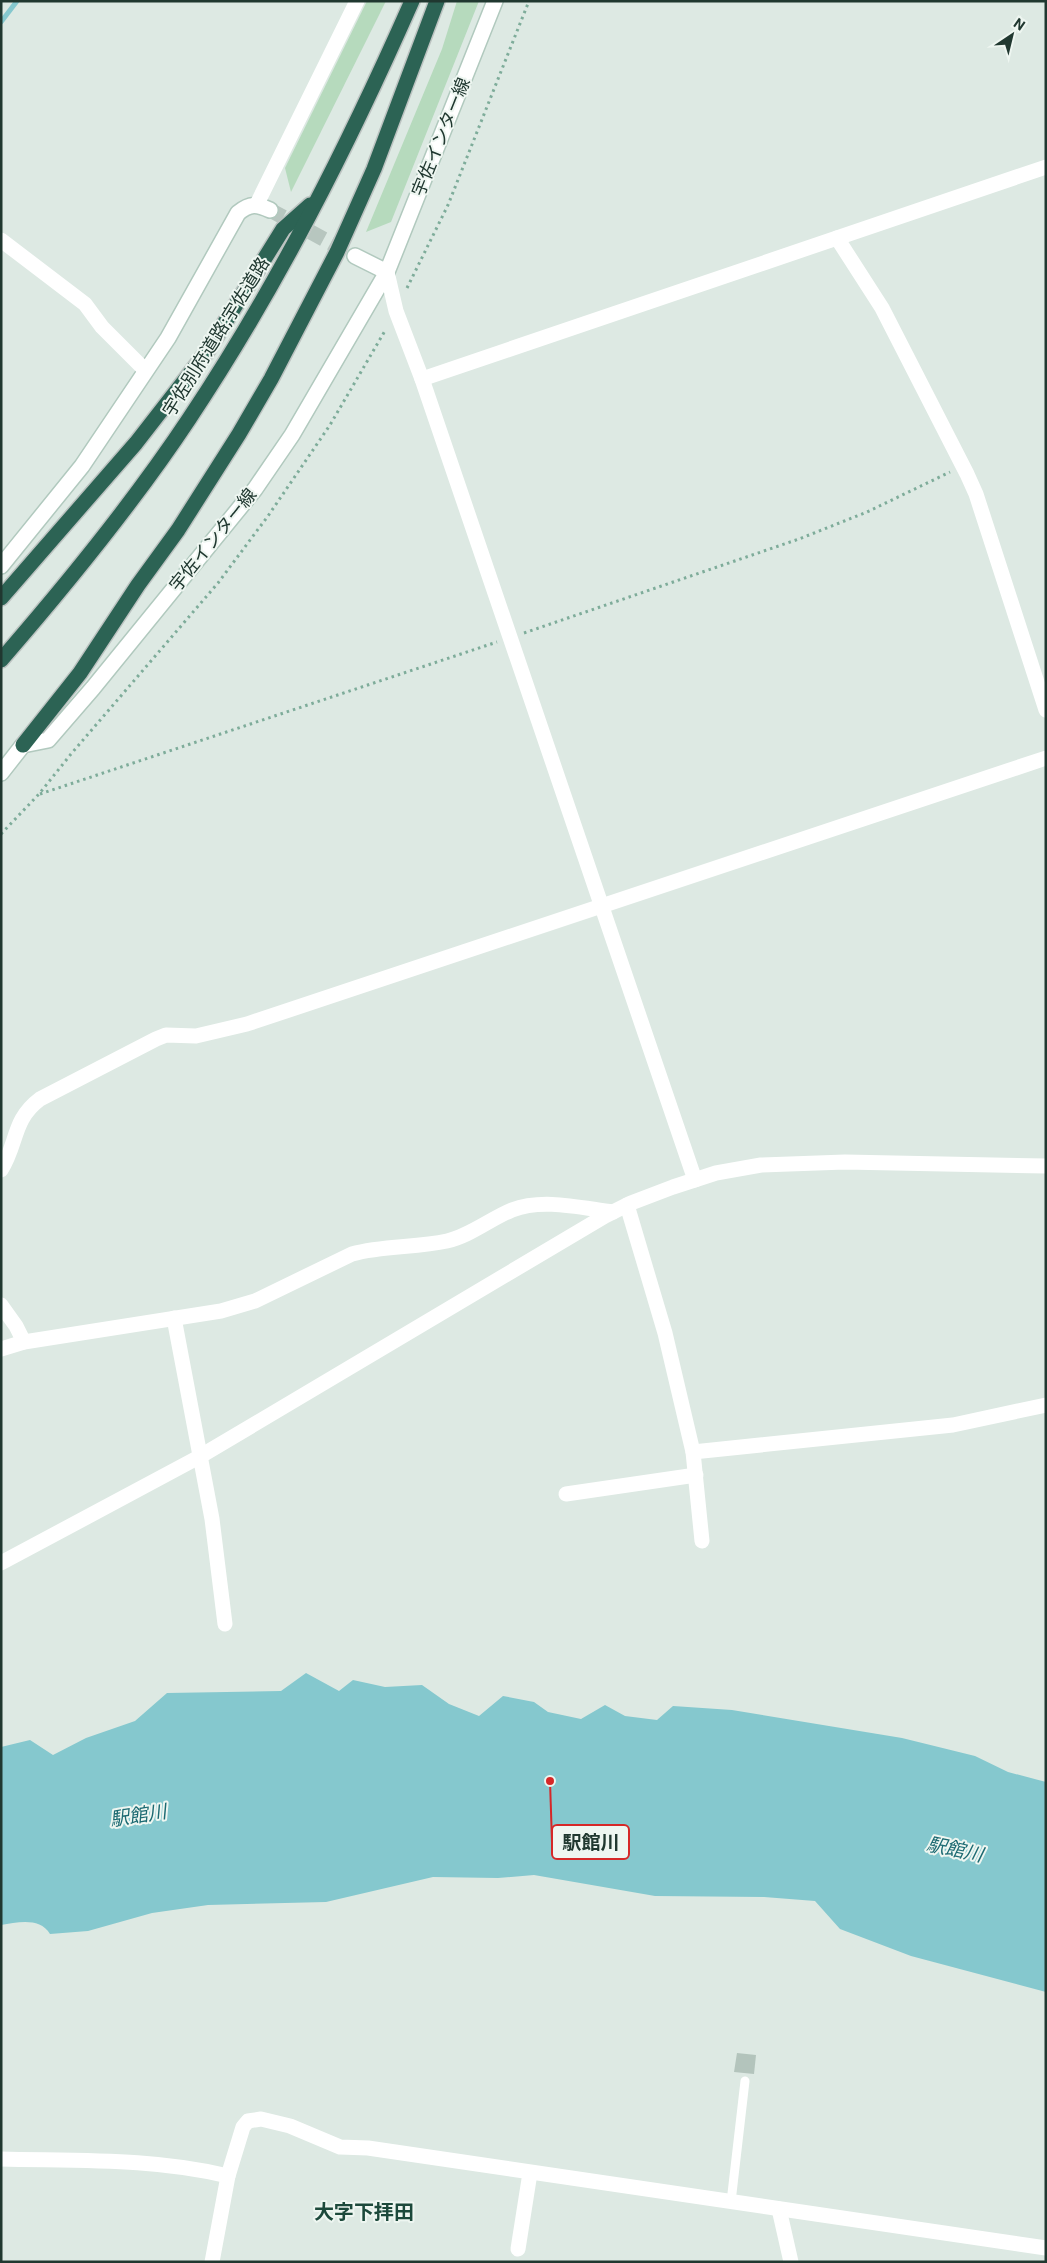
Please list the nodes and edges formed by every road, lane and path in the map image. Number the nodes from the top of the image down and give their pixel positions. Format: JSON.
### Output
{"nodes":[{"id":1,"x":357,"y":1,"type":"edge"},
{"id":2,"x":412,"y":1,"type":"edge"},
{"id":3,"x":437,"y":1,"type":"edge"},
{"id":4,"x":495,"y":1,"type":"edge"},
{"id":5,"x":1046,"y":167,"type":"edge"},
{"id":6,"x":318,"y":198,"type":"junction"},
{"id":7,"x":837,"y":238,"type":"junction"},
{"id":8,"x":1,"y":240,"type":"edge"},
{"id":9,"x":355,"y":256,"type":"tunnel mouth"},
{"id":10,"x":387,"y":272,"type":"junction"},
{"id":11,"x":145,"y":370,"type":"junction"},
{"id":12,"x":422,"y":379,"type":"junction"},
{"id":13,"x":1,"y":566,"type":"edge"},
{"id":14,"x":1,"y":598,"type":"edge"},
{"id":15,"x":1,"y":660,"type":"edge"},
{"id":16,"x":1046,"y":710,"type":"edge"},
{"id":17,"x":23,"y":745,"type":"junction"},
{"id":18,"x":1046,"y":758,"type":"edge"},
{"id":19,"x":1,"y":773,"type":"edge"},
{"id":20,"x":603,"y":905,"type":"junction"},
{"id":21,"x":1046,"y":1166,"type":"edge"},
{"id":22,"x":1,"y":1170,"type":"edge"},
{"id":23,"x":695,"y":1180,"type":"junction"},
{"id":24,"x":627,"y":1205,"type":"junction"},
{"id":25,"x":613,"y":1212,"type":"junction"},
{"id":26,"x":1,"y":1305,"type":"edge"},
{"id":27,"x":174,"y":1318,"type":"junction"},
{"id":28,"x":24,"y":1342,"type":"junction"},
{"id":29,"x":1,"y":1349,"type":"edge"},
{"id":30,"x":1046,"y":1405,"type":"edge"},
{"id":31,"x":693,"y":1452,"type":"junction"},
{"id":32,"x":200,"y":1457,"type":"junction"},
{"id":33,"x":696,"y":1475,"type":"junction"},
{"id":34,"x":566,"y":1494,"type":"dead end"},
{"id":35,"x":702,"y":1541,"type":"dead end"},
{"id":36,"x":1,"y":1564,"type":"edge"},
{"id":37,"x":225,"y":1624,"type":"dead end"},
{"id":38,"x":744,"y":2081,"type":"dead end"},
{"id":39,"x":1,"y":2160,"type":"edge"},
{"id":40,"x":530,"y":2173,"type":"junction"},
{"id":41,"x":228,"y":2176,"type":"junction"},
{"id":42,"x":731,"y":2202,"type":"junction"},
{"id":43,"x":778,"y":2209,"type":"junction"},
{"id":44,"x":1046,"y":2248,"type":"edge"},
{"id":45,"x":518,"y":2250,"type":"dead end"},
{"id":46,"x":212,"y":2262,"type":"edge"},
{"id":47,"x":791,"y":2262,"type":"edge"}],
"edges":[{"from":1,"to":11,"type":"street"},
{"from":2,"to":6,"type":"highway","name":"宇佐別府道路;宇佐道路"},
{"from":3,"to":17,"type":"highway"},
{"from":4,"to":10,"type":"street","name":"宇佐インター線"},
{"from":5,"to":7,"type":"street"},
{"from":6,"to":14,"type":"highway"},
{"from":6,"to":15,"type":"highway","name":"宇佐別府道路;宇佐道路"},
{"from":7,"to":12,"type":"street"},
{"from":7,"to":16,"type":"street"},
{"from":8,"to":11,"type":"street"},
{"from":9,"to":10,"type":"street"},
{"from":10,"to":12,"type":"street"},
{"from":10,"to":17,"type":"street","name":"宇佐インター線"},
{"from":11,"to":13,"type":"street"},
{"from":12,"to":20,"type":"street"},
{"from":17,"to":19,"type":"street"},
{"from":18,"to":20,"type":"street"},
{"from":20,"to":22,"type":"street"},
{"from":20,"to":23,"type":"street"},
{"from":21,"to":23,"type":"street"},
{"from":23,"to":24,"type":"street"},
{"from":24,"to":25,"type":"street"},
{"from":24,"to":31,"type":"street"},
{"from":25,"to":27,"type":"street"},
{"from":25,"to":32,"type":"street"},
{"from":26,"to":28,"type":"street"},
{"from":27,"to":28,"type":"street"},
{"from":27,"to":32,"type":"street"},
{"from":28,"to":29,"type":"street"},
{"from":30,"to":31,"type":"street"},
{"from":31,"to":33,"type":"street"},
{"from":32,"to":36,"type":"street"},
{"from":32,"to":37,"type":"street"},
{"from":33,"to":34,"type":"street"},
{"from":33,"to":35,"type":"street"},
{"from":38,"to":42,"type":"lane"},
{"from":39,"to":41,"type":"street"},
{"from":40,"to":41,"type":"street"},
{"from":40,"to":42,"type":"street"},
{"from":40,"to":45,"type":"street"},
{"from":41,"to":46,"type":"street"},
{"from":42,"to":43,"type":"street"},
{"from":43,"to":44,"type":"street"},
{"from":43,"to":47,"type":"street"}]}
